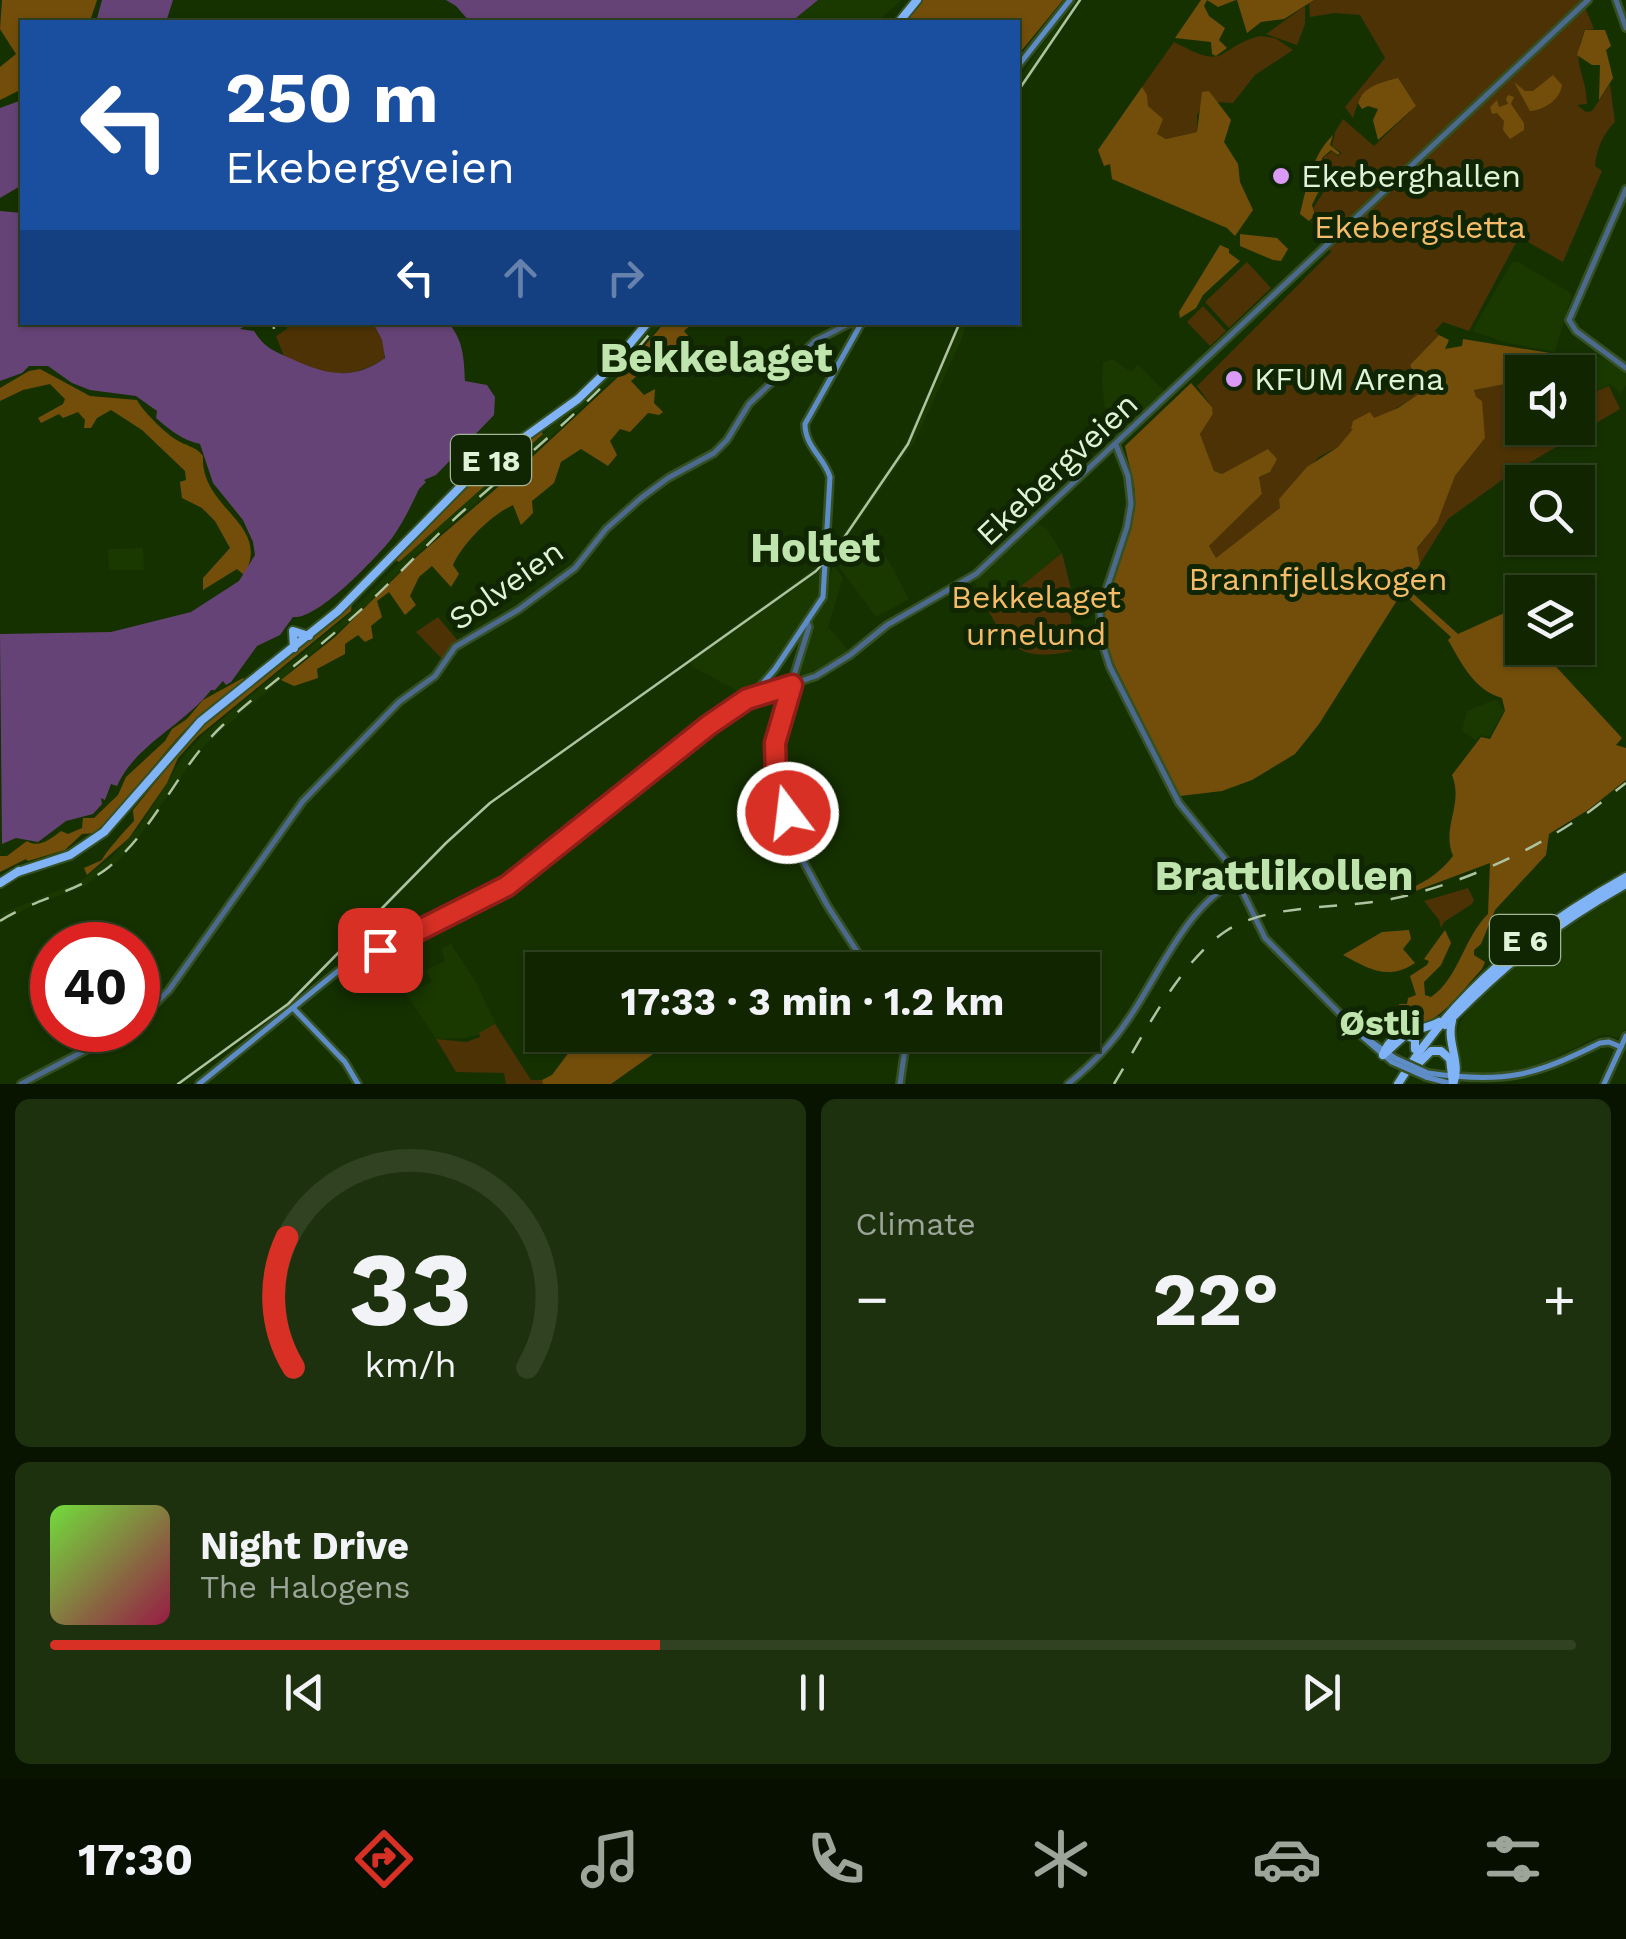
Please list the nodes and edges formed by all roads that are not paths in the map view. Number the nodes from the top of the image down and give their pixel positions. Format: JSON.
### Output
{"nodes":[{"id":1,"x":917,"y":0,"type":"edge"},
{"id":2,"x":1070,"y":0,"type":"edge"},
{"id":3,"x":1588,"y":0,"type":"edge"},
{"id":4,"x":1616,"y":0,"type":"edge"},
{"id":5,"x":901,"y":20,"type":"edge"},
{"id":6,"x":1626,"y":28,"type":"edge"},
{"id":7,"x":1020,"y":63,"type":"edge"},
{"id":8,"x":1626,"y":188,"type":"edge"},
{"id":9,"x":642,"y":325,"type":"edge"},
{"id":10,"x":643,"y":325,"type":"edge"},
{"id":11,"x":846,"y":325,"type":"edge"},
{"id":12,"x":860,"y":325,"type":"edge"},
{"id":13,"x":1626,"y":368,"type":"edge"},
{"id":14,"x":601,"y":377,"type":"junction"},
{"id":15,"x":1116,"y":445,"type":"junction"},
{"id":16,"x":807,"y":621,"type":"junction"},
{"id":17,"x":308,"y":635,"type":"junction"},
{"id":18,"x":294,"y":647,"type":"junction"},
{"id":19,"x":792,"y":685,"type":"junction"},
{"id":20,"x":747,"y":699,"type":"junction"},
{"id":21,"x":1626,"y":880,"type":"edge"},
{"id":22,"x":1237,"y":881,"type":"junction"},
{"id":23,"x":0,"y":882,"type":"edge"},
{"id":24,"x":858,"y":952,"type":"edge"},
{"id":25,"x":160,"y":999,"type":"edge"},
{"id":26,"x":294,"y":1009,"type":"junction"},
{"id":27,"x":1454,"y":1016,"type":"junction"},
{"id":28,"x":1444,"y":1019,"type":"junction"},
{"id":29,"x":1434,"y":1024,"type":"junction"},
{"id":30,"x":1364,"y":1037,"type":"joint"},
{"id":31,"x":1624,"y":1041,"type":"edge"},
{"id":32,"x":1415,"y":1050,"type":"junction"},
{"id":33,"x":82,"y":1052,"type":"edge"},
{"id":34,"x":905,"y":1052,"type":"edge"},
{"id":35,"x":1388,"y":1056,"type":"junction"},
{"id":36,"x":1409,"y":1070,"type":"junction"},
{"id":37,"x":1454,"y":1082,"type":"edge"},
{"id":38,"x":22,"y":1084,"type":"edge"},
{"id":39,"x":199,"y":1084,"type":"edge"},
{"id":40,"x":358,"y":1084,"type":"edge"},
{"id":41,"x":900,"y":1084,"type":"edge"},
{"id":42,"x":1068,"y":1084,"type":"edge"},
{"id":43,"x":1400,"y":1084,"type":"edge"},
{"id":44,"x":1479,"y":1084,"type":"edge"},
{"id":45,"x":1604,"y":1084,"type":"edge"}],
"edges":[{"from":1,"to":5,"type":"highway"},
{"from":2,"to":7,"type":"main road"},
{"from":3,"to":15,"type":"street","name":"Ekebergveien"},
{"from":4,"to":6,"type":"street"},
{"from":8,"to":13,"type":"street"},
{"from":9,"to":14,"type":"highway","number":"E 18"},
{"from":10,"to":14,"type":"highway","number":"E 18"},
{"from":11,"to":25,"type":"street","name":"Solveien"},
{"from":12,"to":16,"type":"main road"},
{"from":14,"to":17,"type":"highway","number":"E 18"},
{"from":15,"to":19,"type":"street","name":"Ekebergveien"},
{"from":15,"to":22,"type":"street"},
{"from":16,"to":19,"type":"street"},
{"from":16,"to":20,"type":"main road"},
{"from":17,"to":18,"type":"highway","number":"E 18"},
{"from":17,"to":18,"type":"highway","number":"E 18"},
{"from":18,"to":23,"type":"highway","number":"E 18"},
{"from":19,"to":20,"type":"street","name":"Ekebergveien"},
{"from":19,"to":24,"type":"street"},
{"from":20,"to":26,"type":"main road","name":"Ekebergveien"},
{"from":21,"to":27,"type":"highway","number":"E 6"},
{"from":21,"to":28,"type":"highway","number":"E 6"},
{"from":22,"to":30,"type":"street"},
{"from":22,"to":42,"type":"street"},
{"from":26,"to":39,"type":"main road","name":"Ekebergveien"},
{"from":26,"to":40,"type":"main road"},
{"from":27,"to":36,"type":"highway","number":"E 6"},
{"from":27,"to":37,"type":"highway"},
{"from":28,"to":29,"type":"highway","number":"E 6"},
{"from":28,"to":36,"type":"highway","number":"E 6"},
{"from":29,"to":32,"type":"highway","number":"E 6"},
{"from":29,"to":35,"type":"highway","number":"E 6"},
{"from":30,"to":35,"type":"main road"},
{"from":31,"to":44,"type":"main road"},
{"from":31,"to":45,"type":"main road"},
{"from":32,"to":35,"type":"highway"},
{"from":32,"to":36,"type":"highway","number":"E 6"},
{"from":33,"to":38,"type":"street"},
{"from":34,"to":41,"type":"street"},
{"from":35,"to":37,"type":"main road","bridge":true},
{"from":36,"to":37,"type":"highway"},
{"from":36,"to":43,"type":"highway","number":"E 6"},
{"from":37,"to":44,"type":"main road"}]}
